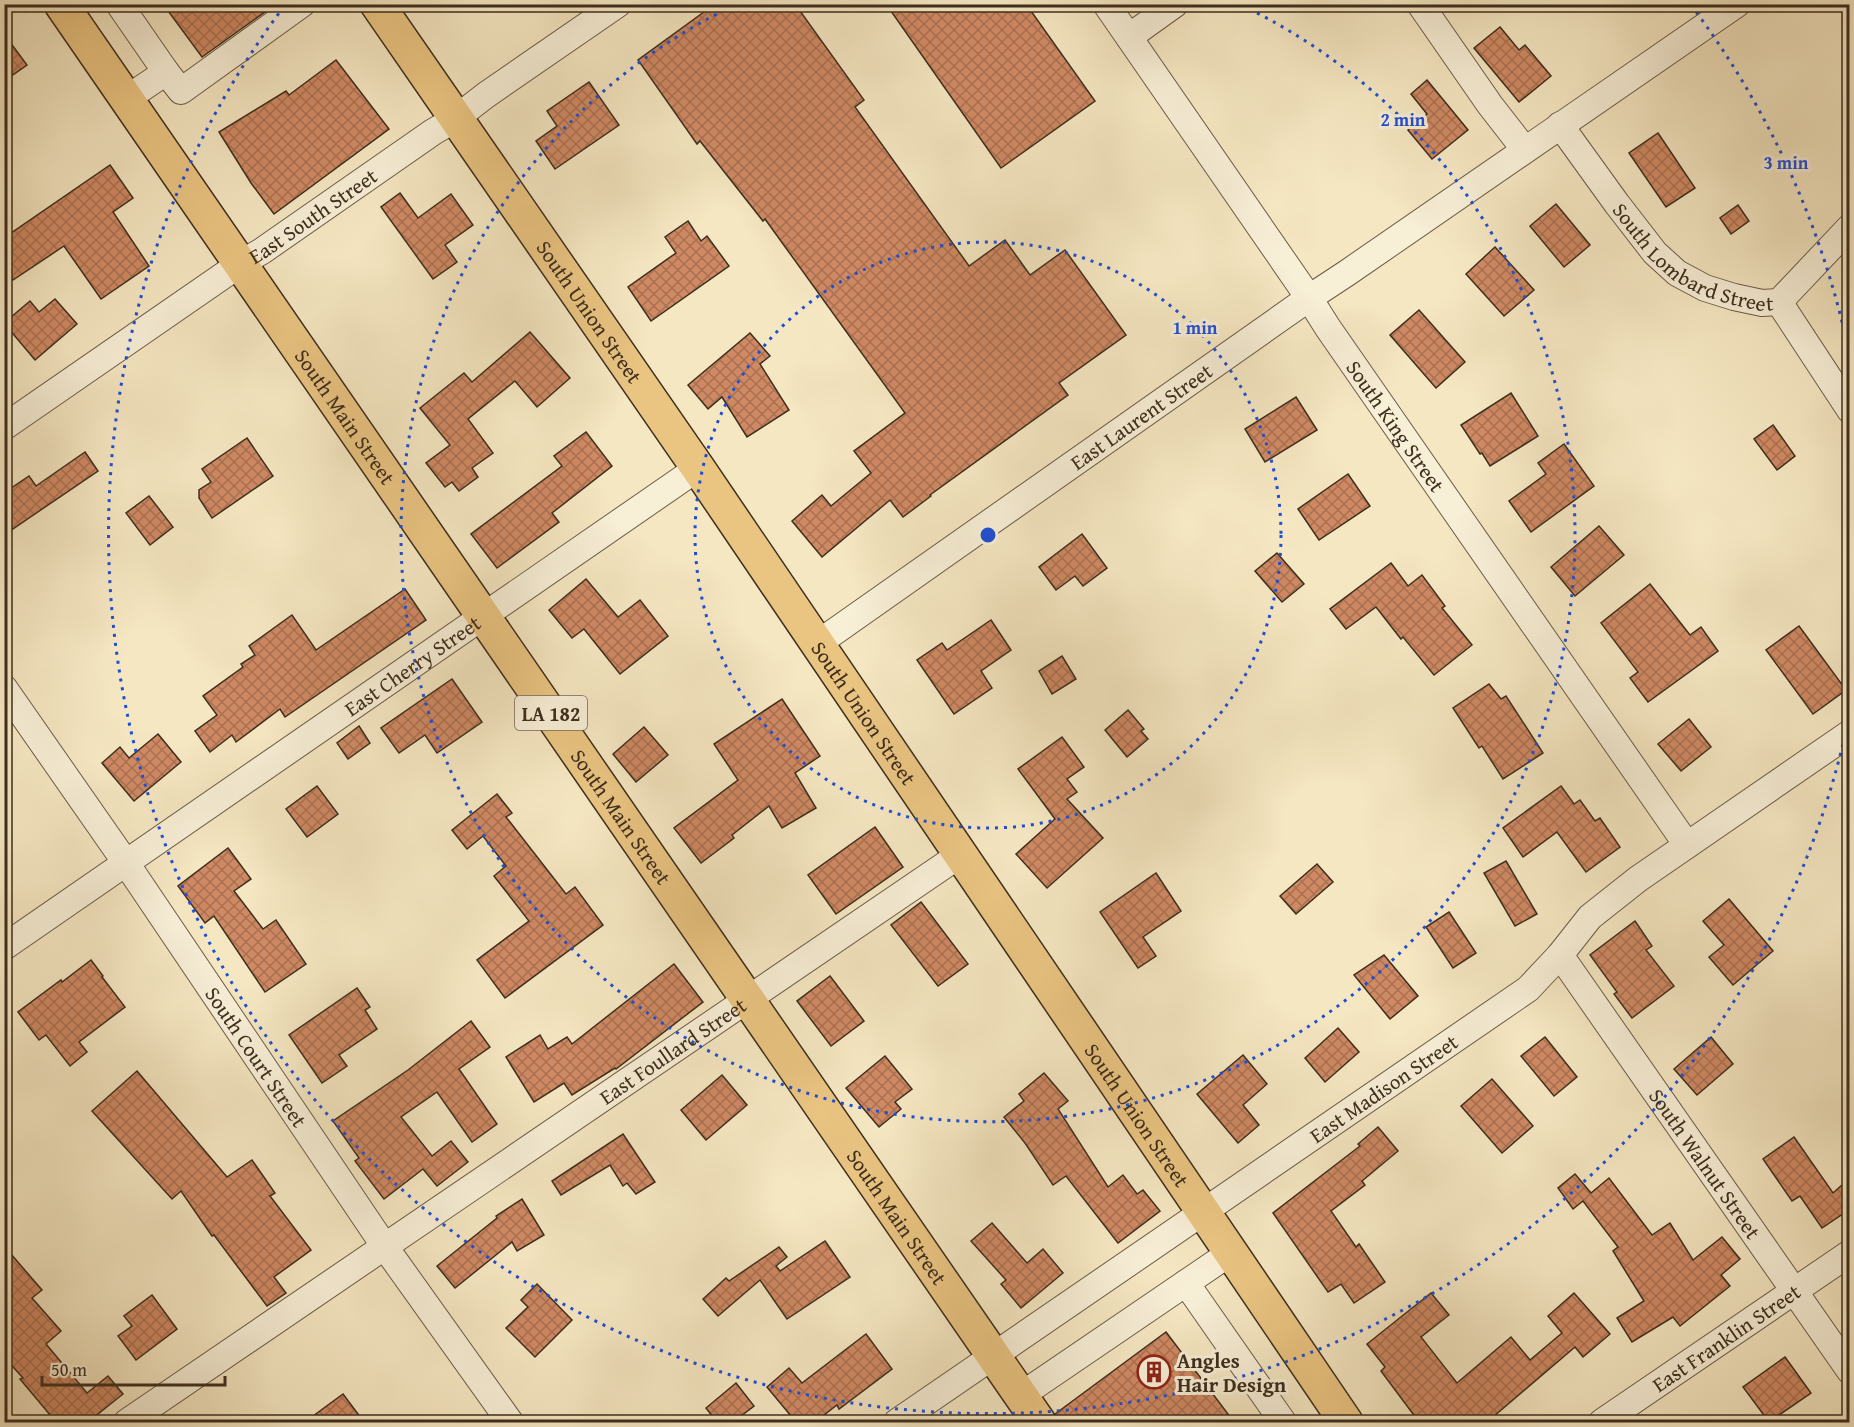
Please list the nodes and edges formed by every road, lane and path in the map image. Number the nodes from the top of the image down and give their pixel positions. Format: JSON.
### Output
{"nodes":[{"id":1,"x":119,"y":4,"type":"edge"},
{"id":2,"x":302,"y":4,"type":"edge"},
{"id":3,"x":377,"y":4,"type":"edge"},
{"id":4,"x":618,"y":4,"type":"edge"},
{"id":5,"x":1106,"y":4,"type":"edge"},
{"id":6,"x":1175,"y":4,"type":"edge"},
{"id":7,"x":1420,"y":4,"type":"edge"},
{"id":8,"x":1737,"y":4,"type":"edge"},
{"id":9,"x":70,"y":8,"type":"edge"},
{"id":10,"x":1129,"y":38,"type":"junction"},
{"id":11,"x":166,"y":72,"type":"junction"},
{"id":12,"x":126,"y":99,"type":"junction"},
{"id":13,"x":455,"y":119,"type":"junction"},
{"id":14,"x":1560,"y":125,"type":"junction"},
{"id":15,"x":1525,"y":150,"type":"junction"},
{"id":16,"x":1850,"y":227,"type":"edge"},
{"id":17,"x":240,"y":264,"type":"junction"},
{"id":18,"x":1309,"y":298,"type":"junction"},
{"id":19,"x":1779,"y":302,"type":"junction"},
{"id":20,"x":1850,"y":410,"type":"edge"},
{"id":21,"x":4,"y":427,"type":"edge"},
{"id":22,"x":698,"y":468,"type":"junction"},
{"id":23,"x":482,"y":618,"type":"junction"},
{"id":24,"x":817,"y":644,"type":"junction"},
{"id":25,"x":4,"y":688,"type":"edge"},
{"id":26,"x":1850,"y":733,"type":"edge"},
{"id":27,"x":1687,"y":845,"type":"junction"},
{"id":28,"x":961,"y":854,"type":"junction"},
{"id":29,"x":126,"y":863,"type":"junction"},
{"id":30,"x":4,"y":946,"type":"edge"},
{"id":31,"x":1560,"y":955,"type":"junction"},
{"id":32,"x":748,"y":1001,"type":"junction"},
{"id":33,"x":1203,"y":1213,"type":"junction"},
{"id":34,"x":385,"y":1247,"type":"junction"},
{"id":35,"x":1230,"y":1253,"type":"junction"},
{"id":36,"x":1850,"y":1253,"type":"edge"},
{"id":37,"x":1186,"y":1283,"type":"junction"},
{"id":38,"x":1792,"y":1291,"type":"junction"},
{"id":39,"x":993,"y":1356,"type":"junction"},
{"id":40,"x":1850,"y":1371,"type":"edge"},
{"id":41,"x":1020,"y":1396,"type":"junction"},
{"id":42,"x":127,"y":1422,"type":"edge"},
{"id":43,"x":510,"y":1422,"type":"edge"},
{"id":44,"x":897,"y":1422,"type":"edge"},
{"id":45,"x":1039,"y":1422,"type":"edge"},
{"id":46,"x":1283,"y":1422,"type":"edge"},
{"id":47,"x":1346,"y":1422,"type":"edge"},
{"id":48,"x":1602,"y":1422,"type":"edge"}],
"edges":[{"from":1,"to":11,"type":"street"},
{"from":2,"to":11,"type":"street"},
{"from":3,"to":13,"type":"main road","name":"South Union Street"},
{"from":4,"to":13,"type":"street","name":"East South Street"},
{"from":5,"to":10,"type":"street","name":"South King Street"},
{"from":6,"to":10,"type":"street"},
{"from":7,"to":15,"type":"street"},
{"from":8,"to":14,"type":"street"},
{"from":9,"to":12,"type":"main road","name":"South Main Street","number":"LA 182"},
{"from":10,"to":18,"type":"street","name":"South King Street"},
{"from":11,"to":12,"type":"street"},
{"from":12,"to":17,"type":"main road","name":"South Main Street","number":"LA 182"},
{"from":13,"to":17,"type":"street","name":"East South Street"},
{"from":13,"to":22,"type":"main road","name":"South Union Street"},
{"from":14,"to":15,"type":"street","name":"East Laurent Street"},
{"from":14,"to":19,"type":"street","name":"South Lombard Street"},
{"from":15,"to":18,"type":"street","name":"East Laurent Street"},
{"from":16,"to":19,"type":"street"},
{"from":17,"to":21,"type":"street","name":"East South Street"},
{"from":17,"to":23,"type":"main road","name":"South Main Street","number":"LA 182"},
{"from":18,"to":24,"type":"street","name":"East Laurent Street"},
{"from":18,"to":27,"type":"street","name":"South King Street"},
{"from":19,"to":20,"type":"street","name":"South Lombard Street"},
{"from":22,"to":23,"type":"street","name":"East Cherry Street"},
{"from":22,"to":24,"type":"main road","name":"South Union Street"},
{"from":23,"to":29,"type":"street","name":"East Cherry Street"},
{"from":23,"to":32,"type":"main road","name":"South Main Street","number":"LA 182"},
{"from":24,"to":28,"type":"main road","name":"South Union Street"},
{"from":25,"to":29,"type":"street","name":"South Court Street"},
{"from":26,"to":27,"type":"street","name":"East Madison Street"},
{"from":27,"to":31,"type":"street","name":"East Madison Street"},
{"from":28,"to":32,"type":"street","name":"East Foullard Street"},
{"from":28,"to":33,"type":"main road","name":"South Union Street"},
{"from":29,"to":30,"type":"street","name":"East Cherry Street"},
{"from":29,"to":34,"type":"street","name":"South Court Street"},
{"from":31,"to":33,"type":"street","name":"East Madison Street"},
{"from":31,"to":38,"type":"street","name":"South Walnut Street"},
{"from":32,"to":34,"type":"street","name":"East Foullard Street"},
{"from":32,"to":39,"type":"main road","name":"South Main Street","number":"LA 182"},
{"from":33,"to":35,"type":"main road","name":"South Union Street"},
{"from":33,"to":39,"type":"street","name":"East Madison Street"},
{"from":34,"to":42,"type":"street","name":"East Foullard Street"},
{"from":34,"to":43,"type":"street","name":"South Court Street"},
{"from":35,"to":37,"type":"street"},
{"from":35,"to":47,"type":"main road","name":"South Union Street"},
{"from":36,"to":38,"type":"street","name":"East Franklin Street"},
{"from":37,"to":41,"type":"street"},
{"from":37,"to":46,"type":"street"},
{"from":38,"to":40,"type":"street","name":"South Walnut Street"},
{"from":38,"to":48,"type":"street","name":"East Franklin Street"},
{"from":39,"to":41,"type":"main road","name":"South Main Street","number":"LA 182"},
{"from":39,"to":44,"type":"street","name":"East Madison Street"},
{"from":41,"to":45,"type":"main road","name":"South Main Street","number":"LA 182"}]}
